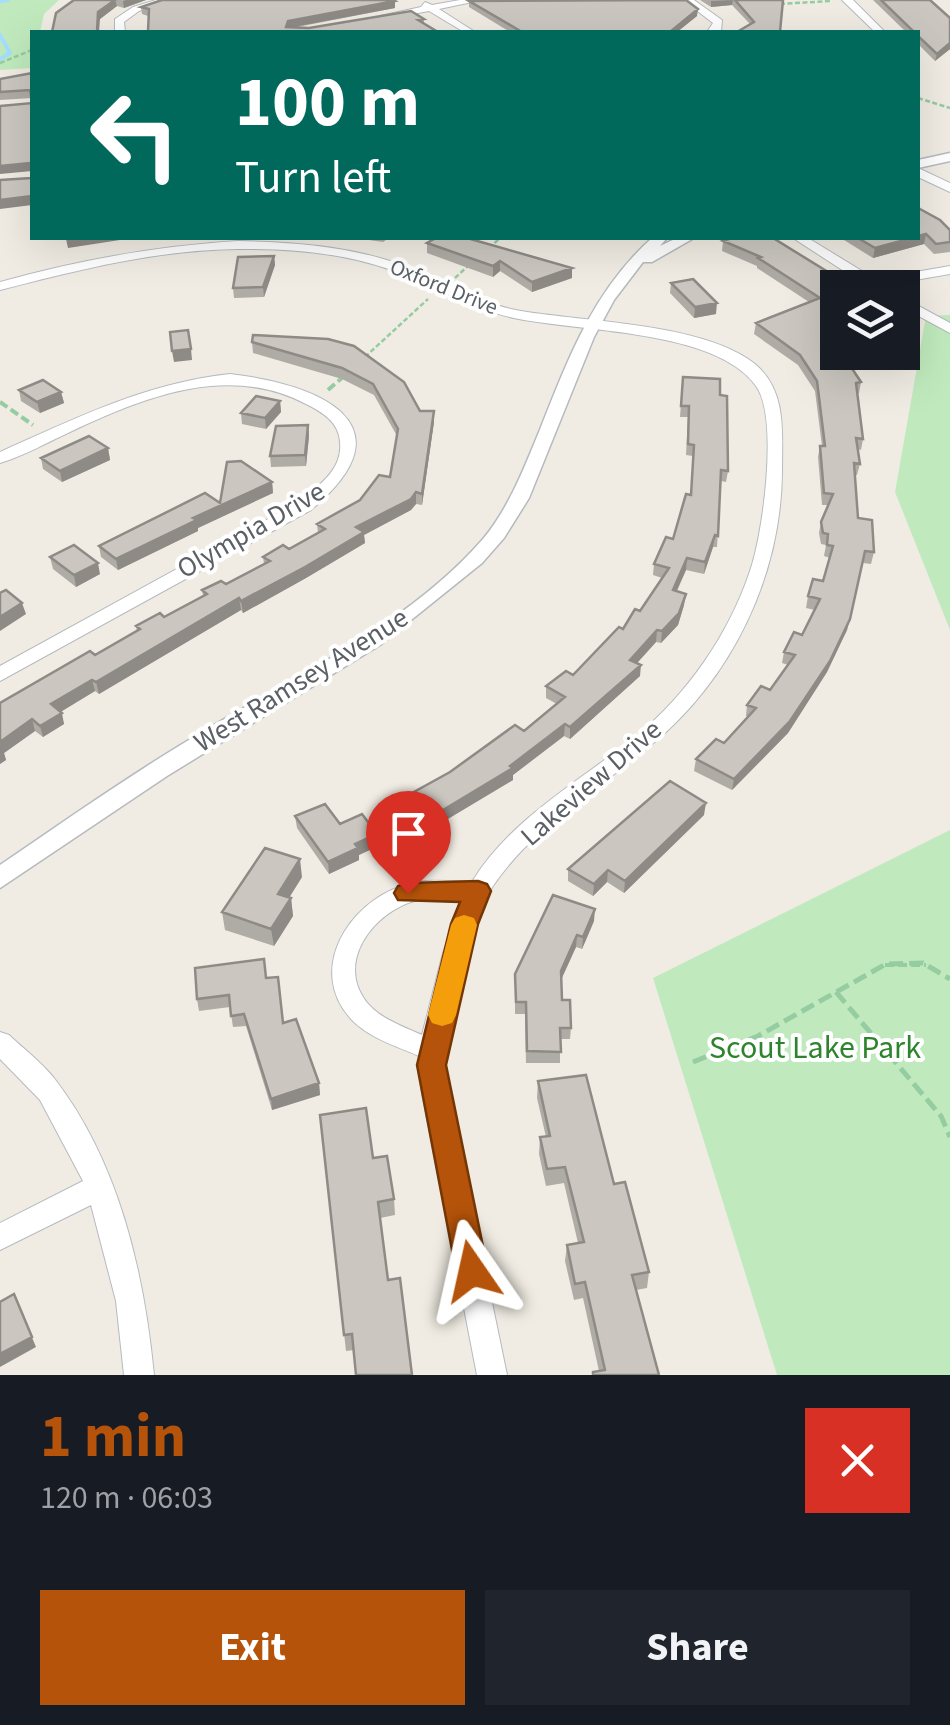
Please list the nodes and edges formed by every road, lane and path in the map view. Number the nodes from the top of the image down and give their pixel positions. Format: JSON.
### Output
{"nodes":[{"id":1,"x":167,"y":0,"type":"edge"},
{"id":2,"x":416,"y":0,"type":"edge"},
{"id":3,"x":477,"y":0,"type":"edge"},
{"id":4,"x":688,"y":0,"type":"edge"},
{"id":5,"x":843,"y":0,"type":"edge"},
{"id":6,"x":769,"y":4,"type":"edge"},
{"id":7,"x":430,"y":8,"type":"junction"},
{"id":8,"x":372,"y":18,"type":"edge"},
{"id":9,"x":120,"y":30,"type":"edge"},
{"id":10,"x":467,"y":30,"type":"edge"},
{"id":11,"x":717,"y":30,"type":"edge"},
{"id":12,"x":878,"y":30,"type":"edge"},
{"id":13,"x":30,"y":51,"type":"edge"},
{"id":14,"x":0,"y":63,"type":"edge"},
{"id":15,"x":920,"y":99,"type":"edge"},
{"id":16,"x":950,"y":108,"type":"edge"},
{"id":17,"x":950,"y":145,"type":"edge"},
{"id":18,"x":920,"y":151,"type":"edge"},
{"id":19,"x":950,"y":157,"type":"edge"},
{"id":20,"x":920,"y":164,"type":"edge"},
{"id":21,"x":920,"y":173,"type":"edge"},
{"id":22,"x":950,"y":188,"type":"edge"},
{"id":23,"x":498,"y":240,"type":"edge"},
{"id":24,"x":657,"y":240,"type":"edge"},
{"id":25,"x":683,"y":240,"type":"edge"},
{"id":26,"x":803,"y":240,"type":"edge"},
{"id":27,"x":486,"y":250,"type":"edge"},
{"id":28,"x":471,"y":264,"type":"edge"},
{"id":29,"x":626,"y":270,"type":"junction"},
{"id":30,"x":852,"y":270,"type":"edge"},
{"id":31,"x":950,"y":270,"type":"edge"},
{"id":32,"x":920,"y":276,"type":"edge"},
{"id":33,"x":452,"y":281,"type":"dead end"},
{"id":34,"x":0,"y":286,"type":"edge"},
{"id":35,"x":439,"y":290,"type":"dead end"},
{"id":36,"x":920,"y":311,"type":"edge"},
{"id":37,"x":592,"y":327,"type":"junction"},
{"id":38,"x":950,"y":329,"type":"edge"},
{"id":39,"x":356,"y":365,"type":"edge"},
{"id":40,"x":342,"y":378,"type":"edge"},
{"id":41,"x":328,"y":390,"type":"dead end"},
{"id":42,"x":0,"y":402,"type":"edge"},
{"id":43,"x":51,"y":436,"type":"junction"},
{"id":44,"x":0,"y":458,"type":"edge"},
{"id":45,"x":0,"y":674,"type":"edge"},
{"id":46,"x":0,"y":878,"type":"edge"},
{"id":47,"x":478,"y":891,"type":"junction"},
{"id":48,"x":950,"y":979,"type":"edge"},
{"id":49,"x":836,"y":992,"type":"junction"},
{"id":50,"x":0,"y":1042,"type":"edge"},
{"id":51,"x":433,"y":1050,"type":"junction"},
{"id":52,"x":693,"y":1062,"type":"dead end"},
{"id":53,"x":950,"y":1136,"type":"edge"},
{"id":54,"x":99,"y":1187,"type":"junction"},
{"id":55,"x":0,"y":1237,"type":"edge"},
{"id":56,"x":140,"y":1375,"type":"edge"},
{"id":57,"x":492,"y":1375,"type":"edge"}],
"edges":[{"from":1,"to":9,"type":"street"},
{"from":2,"to":7,"type":"street"},
{"from":3,"to":7,"type":"street"},
{"from":4,"to":11,"type":"street"},
{"from":5,"to":6,"type":"path"},
{"from":5,"to":12,"type":"street"},
{"from":7,"to":8,"type":"street"},
{"from":7,"to":10,"type":"street"},
{"from":13,"to":14,"type":"path"},
{"from":15,"to":16,"type":"path"},
{"from":17,"to":18,"type":"street"},
{"from":19,"to":20,"type":"street"},
{"from":21,"to":22,"type":"street"},
{"from":23,"to":27,"type":"path"},
{"from":24,"to":29,"type":"street","name":"West Ramsey Avenue"},
{"from":25,"to":29,"type":"street","name":"West Ramsey Avenue"},
{"from":26,"to":30,"type":"street"},
{"from":28,"to":33,"type":"path"},
{"from":29,"to":37,"type":"street","name":"West Ramsey Avenue"},
{"from":31,"to":32,"type":"street"},
{"from":34,"to":37,"type":"street","name":"Oxford Drive"},
{"from":35,"to":39,"type":"path"},
{"from":36,"to":38,"type":"street"},
{"from":37,"to":46,"type":"street","name":"West Ramsey Avenue"},
{"from":37,"to":47,"type":"street","name":"Lakeview Drive"},
{"from":40,"to":41,"type":"path"},
{"from":42,"to":43,"type":"path"},
{"from":43,"to":44,"type":"street","name":"Olympia Drive"},
{"from":43,"to":45,"type":"street","name":"Olympia Drive"},
{"from":47,"to":51,"type":"street","name":"Lakeview Drive"},
{"from":47,"to":51,"type":"street"},
{"from":48,"to":49,"type":"path"},
{"from":49,"to":52,"type":"path"},
{"from":49,"to":53,"type":"path"},
{"from":50,"to":54,"type":"street"},
{"from":51,"to":57,"type":"street","name":"Lakeview Drive"},
{"from":54,"to":55,"type":"street"},
{"from":54,"to":56,"type":"street"}]}
